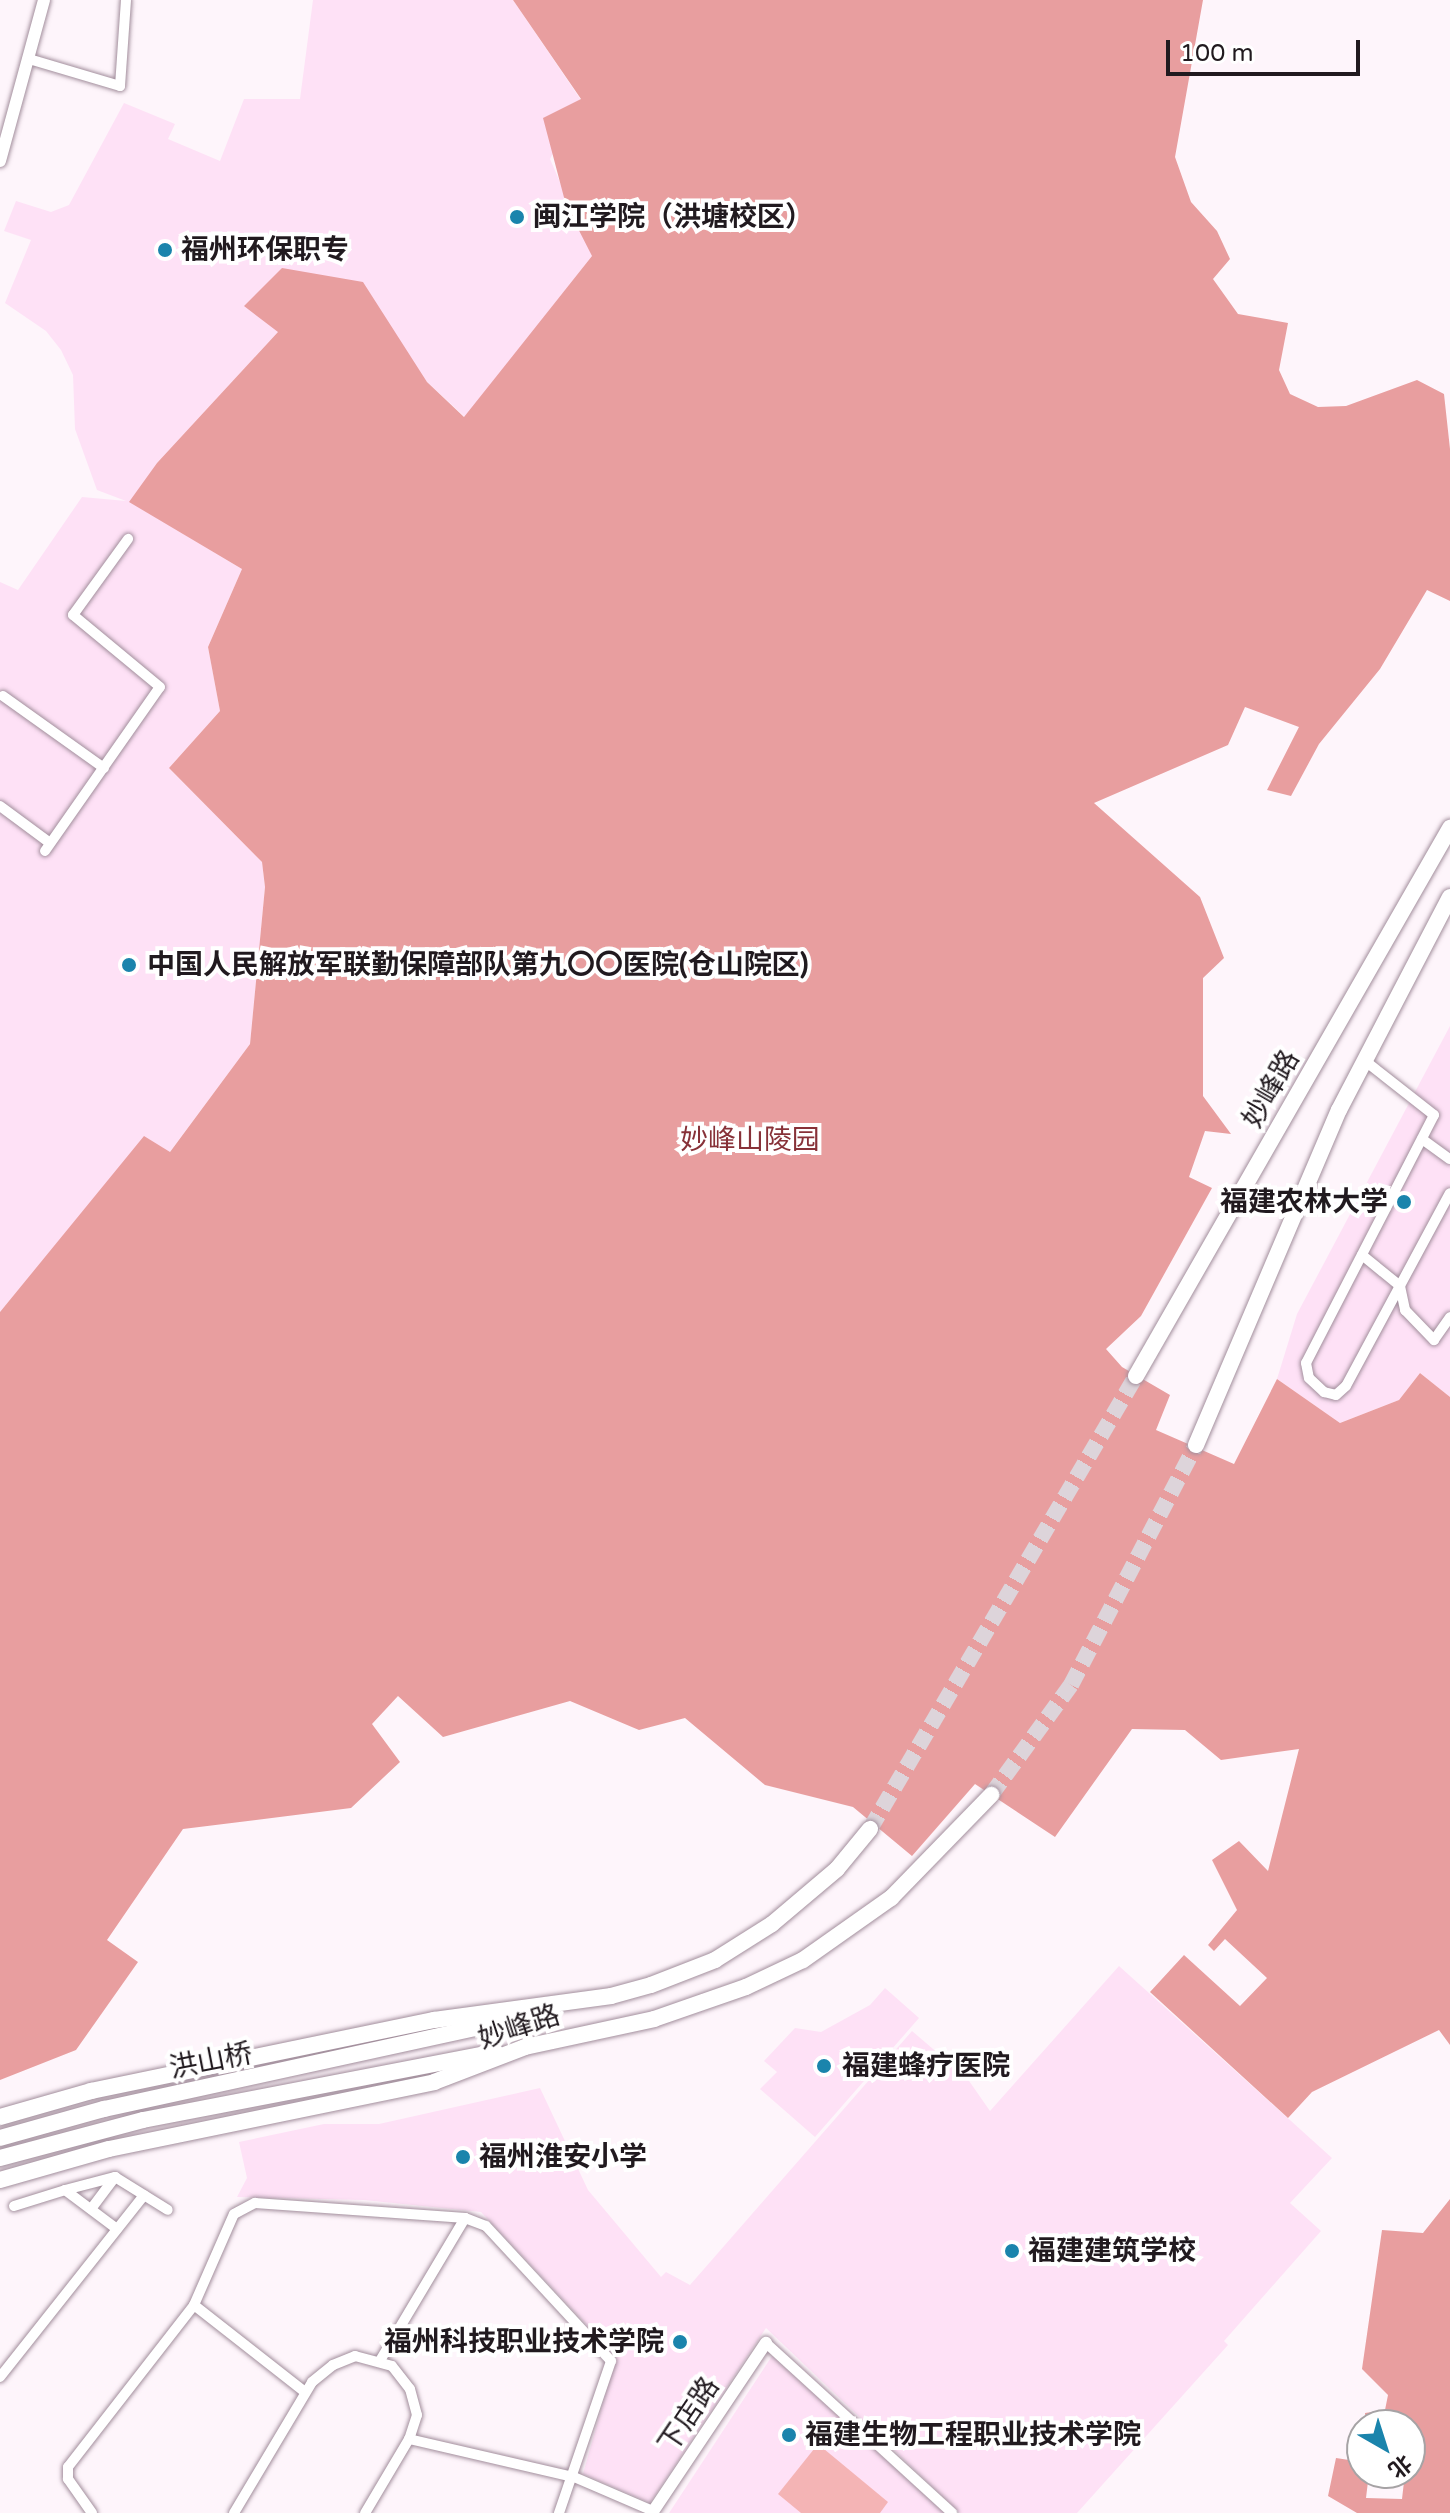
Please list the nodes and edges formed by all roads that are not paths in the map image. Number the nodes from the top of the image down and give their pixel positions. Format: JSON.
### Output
{"nodes":[{"id":1,"x":44,"y":0,"type":"edge"},
{"id":2,"x":126,"y":0,"type":"edge"},
{"id":3,"x":29,"y":59,"type":"junction"},
{"id":4,"x":0,"y":161,"type":"edge"},
{"id":5,"x":128,"y":539,"type":"dead end"},
{"id":6,"x":3,"y":696,"type":"dead end"},
{"id":7,"x":104,"y":768,"type":"junction"},
{"id":8,"x":0,"y":806,"type":"edge"},
{"id":9,"x":1450,"y":828,"type":"edge"},
{"id":10,"x":1450,"y":897,"type":"edge"},
{"id":11,"x":1364,"y":1060,"type":"junction"},
{"id":12,"x":1422,"y":1139,"type":"junction"},
{"id":13,"x":1450,"y":1159,"type":"edge"},
{"id":14,"x":1450,"y":1193,"type":"edge"},
{"id":15,"x":1362,"y":1255,"type":"junction"},
{"id":16,"x":1400,"y":1286,"type":"junction"},
{"id":17,"x":1450,"y":1317,"type":"edge"},
{"id":18,"x":1136,"y":1376,"type":"tunnel mouth"},
{"id":19,"x":1196,"y":1445,"type":"tunnel mouth"},
{"id":20,"x":991,"y":1795,"type":"tunnel mouth"},
{"id":21,"x":870,"y":1829,"type":"tunnel mouth"},
{"id":22,"x":611,"y":1996,"type":"junction"},
{"id":23,"x":525,"y":2047,"type":"junction"},
{"id":24,"x":0,"y":2117,"type":"edge"},
{"id":25,"x":0,"y":2138,"type":"edge"},
{"id":26,"x":0,"y":2158,"type":"edge"},
{"id":27,"x":115,"y":2177,"type":"junction"},
{"id":28,"x":0,"y":2180,"type":"edge"},
{"id":29,"x":65,"y":2190,"type":"junction"},
{"id":30,"x":144,"y":2195,"type":"junction"},
{"id":31,"x":14,"y":2206,"type":"dead end"},
{"id":32,"x":91,"y":2209,"type":"junction"},
{"id":33,"x":168,"y":2210,"type":"dead end"},
{"id":34,"x":465,"y":2218,"type":"junction"},
{"id":35,"x":117,"y":2229,"type":"junction"},
{"id":36,"x":194,"y":2305,"type":"junction"},
{"id":37,"x":766,"y":2343,"type":"joint"},
{"id":38,"x":381,"y":2359,"type":"junction"},
{"id":39,"x":0,"y":2377,"type":"edge"},
{"id":40,"x":305,"y":2392,"type":"junction"},
{"id":41,"x":409,"y":2439,"type":"junction"},
{"id":42,"x":574,"y":2477,"type":"junction"},
{"id":43,"x":652,"y":2512,"type":"edge"},
{"id":44,"x":92,"y":2513,"type":"edge"},
{"id":45,"x":234,"y":2513,"type":"edge"},
{"id":46,"x":365,"y":2513,"type":"edge"},
{"id":47,"x":559,"y":2513,"type":"edge"},
{"id":48,"x":952,"y":2513,"type":"edge"}],
"edges":[{"from":1,"to":3,"type":"street"},
{"from":2,"to":3,"type":"street"},
{"from":3,"to":4,"type":"street"},
{"from":5,"to":7,"type":"street"},
{"from":6,"to":7,"type":"street"},
{"from":7,"to":8,"type":"street"},
{"from":9,"to":18,"type":"main road","name":"妙峰路"},
{"from":10,"to":11,"type":"main road"},
{"from":11,"to":12,"type":"street"},
{"from":11,"to":19,"type":"main road"},
{"from":12,"to":13,"type":"street"},
{"from":12,"to":15,"type":"street"},
{"from":14,"to":16,"type":"street"},
{"from":15,"to":16,"type":"street"},
{"from":15,"to":16,"type":"street"},
{"from":16,"to":17,"type":"street"},
{"from":20,"to":23,"type":"main road","name":"妙峰路"},
{"from":21,"to":22,"type":"main road","name":"妙峰路"},
{"from":22,"to":24,"type":"main road","name":"妙峰路"},
{"from":22,"to":25,"type":"main road","name":"洪山桥"},
{"from":23,"to":26,"type":"main road"},
{"from":23,"to":28,"type":"main road","name":"妙峰路"},
{"from":27,"to":29,"type":"street"},
{"from":27,"to":30,"type":"street"},
{"from":27,"to":32,"type":"street"},
{"from":29,"to":31,"type":"street"},
{"from":29,"to":32,"type":"street"},
{"from":30,"to":33,"type":"street"},
{"from":30,"to":35,"type":"street"},
{"from":32,"to":35,"type":"street"},
{"from":34,"to":36,"type":"street"},
{"from":34,"to":38,"type":"street"},
{"from":34,"to":42,"type":"street"},
{"from":35,"to":39,"type":"street"},
{"from":36,"to":40,"type":"street"},
{"from":36,"to":44,"type":"street"},
{"from":37,"to":43,"type":"street","name":"下店路"},
{"from":37,"to":48,"type":"street"},
{"from":38,"to":40,"type":"street"},
{"from":38,"to":41,"type":"street"},
{"from":40,"to":45,"type":"street"},
{"from":41,"to":42,"type":"street"},
{"from":41,"to":46,"type":"street"},
{"from":42,"to":43,"type":"street"},
{"from":42,"to":47,"type":"street"}]}
